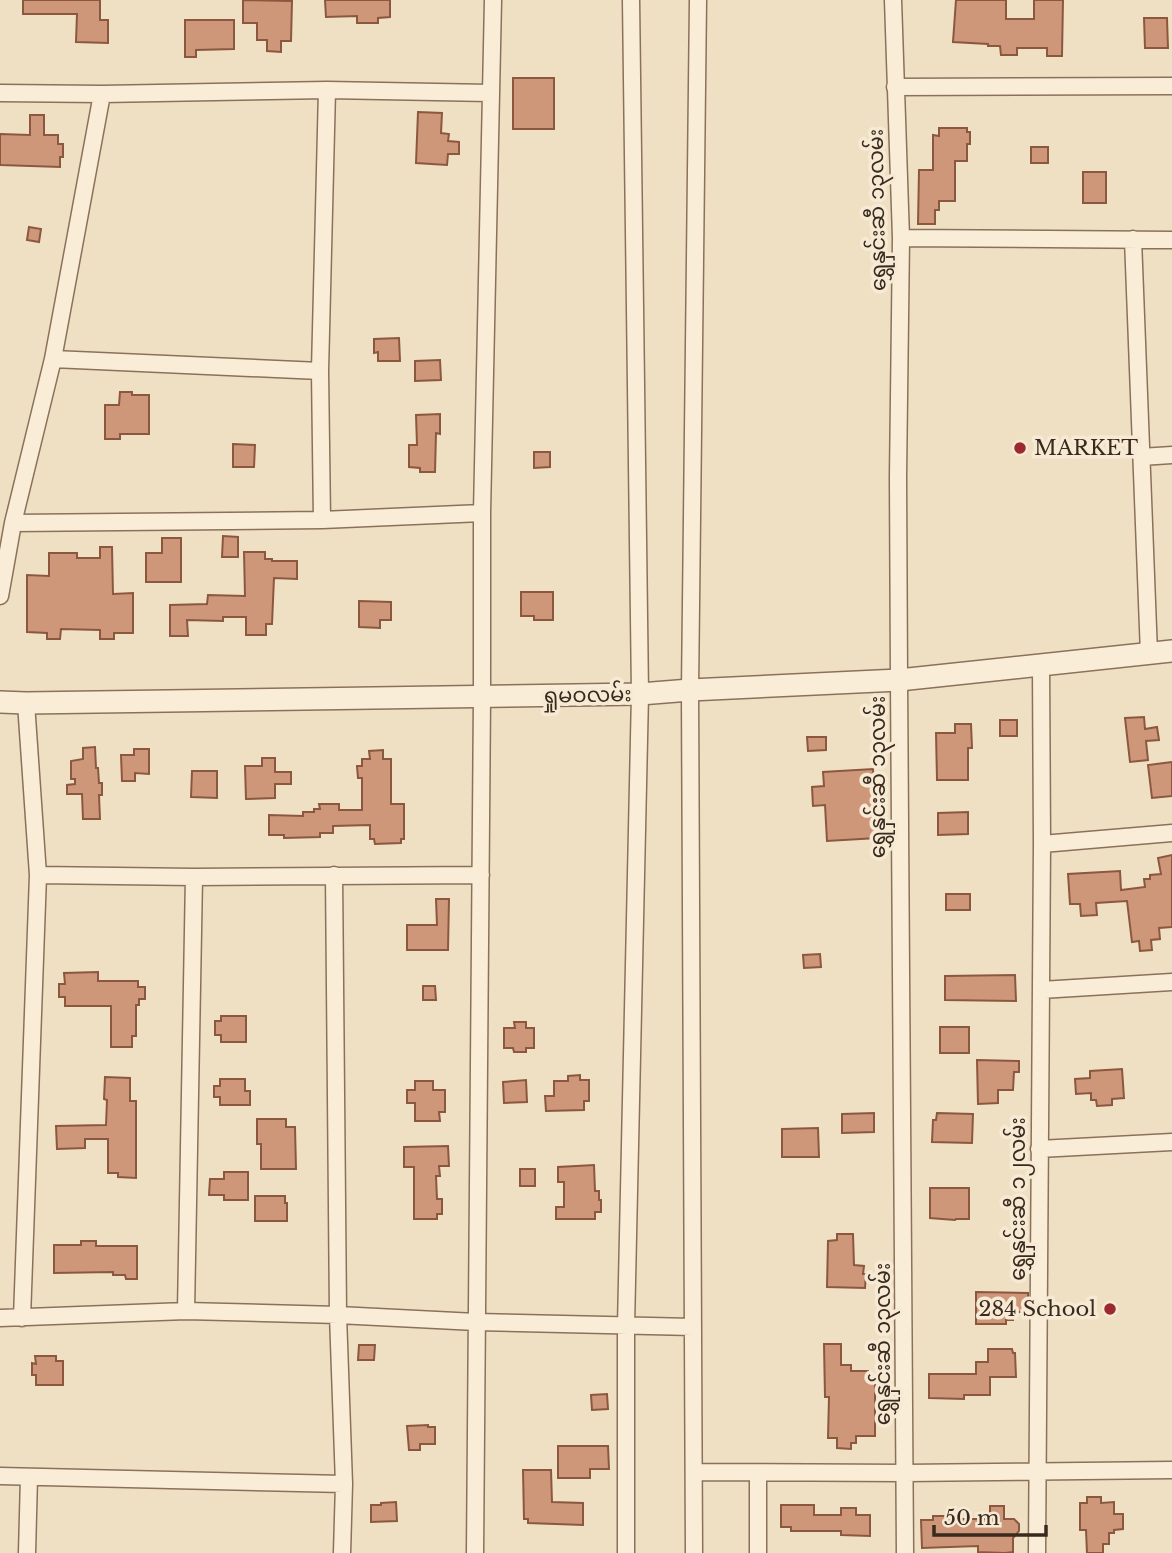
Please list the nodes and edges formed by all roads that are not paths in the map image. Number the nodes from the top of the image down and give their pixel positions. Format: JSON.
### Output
{"nodes":[{"id":1,"x":493,"y":0,"type":"edge"},
{"id":2,"x":631,"y":0,"type":"edge"},
{"id":3,"x":698,"y":0,"type":"edge"},
{"id":4,"x":893,"y":0,"type":"edge"},
{"id":5,"x":1172,"y":86,"type":"edge"},
{"id":6,"x":895,"y":87,"type":"junction"},
{"id":7,"x":327,"y":89,"type":"junction"},
{"id":8,"x":0,"y":93,"type":"edge"},
{"id":9,"x":490,"y":93,"type":"junction"},
{"id":10,"x":102,"y":94,"type":"junction"},
{"id":11,"x":901,"y":238,"type":"junction"},
{"id":12,"x":1133,"y":239,"type":"junction"},
{"id":13,"x":1172,"y":240,"type":"edge"},
{"id":14,"x":53,"y":359,"type":"junction"},
{"id":15,"x":320,"y":371,"type":"junction"},
{"id":16,"x":1172,"y":455,"type":"edge"},
{"id":17,"x":1141,"y":457,"type":"junction"},
{"id":18,"x":482,"y":513,"type":"junction"},
{"id":19,"x":322,"y":520,"type":"junction"},
{"id":20,"x":13,"y":523,"type":"junction"},
{"id":21,"x":0,"y":596,"type":"edge"},
{"id":22,"x":1172,"y":652,"type":"edge"},
{"id":23,"x":1149,"y":654,"type":"junction"},
{"id":24,"x":1041,"y":665,"type":"junction"},
{"id":25,"x":899,"y":681,"type":"junction"},
{"id":26,"x":690,"y":690,"type":"junction"},
{"id":27,"x":640,"y":694,"type":"junction"},
{"id":28,"x":482,"y":697,"type":"junction"},
{"id":29,"x":0,"y":702,"type":"edge"},
{"id":30,"x":26,"y":703,"type":"junction"},
{"id":31,"x":1172,"y":833,"type":"edge"},
{"id":32,"x":1042,"y":844,"type":"junction"},
{"id":33,"x":38,"y":875,"type":"junction"},
{"id":34,"x":334,"y":875,"type":"junction"},
{"id":35,"x":481,"y":875,"type":"junction"},
{"id":36,"x":194,"y":877,"type":"junction"},
{"id":37,"x":1172,"y":982,"type":"edge"},
{"id":38,"x":1041,"y":990,"type":"junction"},
{"id":39,"x":1172,"y":1142,"type":"edge"},
{"id":40,"x":1040,"y":1149,"type":"junction"},
{"id":41,"x":186,"y":1311,"type":"junction"},
{"id":42,"x":338,"y":1315,"type":"junction"},
{"id":43,"x":0,"y":1318,"type":"edge"},
{"id":44,"x":22,"y":1318,"type":"junction"},
{"id":45,"x":476,"y":1322,"type":"junction"},
{"id":46,"x":626,"y":1325,"type":"junction"},
{"id":47,"x":693,"y":1327,"type":"junction"},
{"id":48,"x":1172,"y":1470,"type":"edge"},
{"id":49,"x":1037,"y":1471,"type":"junction"},
{"id":50,"x":694,"y":1472,"type":"junction"},
{"id":51,"x":758,"y":1473,"type":"junction"},
{"id":52,"x":905,"y":1474,"type":"junction"},
{"id":53,"x":0,"y":1476,"type":"edge"},
{"id":54,"x":29,"y":1477,"type":"junction"},
{"id":55,"x":344,"y":1484,"type":"junction"},
{"id":56,"x":27,"y":1553,"type":"edge"},
{"id":57,"x":341,"y":1553,"type":"edge"},
{"id":58,"x":475,"y":1553,"type":"edge"},
{"id":59,"x":626,"y":1553,"type":"edge"},
{"id":60,"x":694,"y":1553,"type":"edge"},
{"id":61,"x":758,"y":1553,"type":"edge"},
{"id":62,"x":905,"y":1553,"type":"edge"},
{"id":63,"x":1037,"y":1553,"type":"edge"}],
"edges":[{"from":1,"to":9,"type":"street"},
{"from":2,"to":27,"type":"street"},
{"from":3,"to":26,"type":"street"},
{"from":4,"to":6,"type":"street","name":"ရွှေနှင်းဆီ ၁၃လမ်း"},
{"from":5,"to":6,"type":"street"},
{"from":6,"to":11,"type":"street","name":"ရွှေနှင်းဆီ ၁၃လမ်း"},
{"from":7,"to":9,"type":"street"},
{"from":7,"to":10,"type":"street"},
{"from":7,"to":15,"type":"street"},
{"from":8,"to":10,"type":"street"},
{"from":9,"to":18,"type":"street"},
{"from":10,"to":14,"type":"street"},
{"from":11,"to":12,"type":"street"},
{"from":11,"to":25,"type":"street","name":"ရွှေနှင်းဆီ ၁၃လမ်း"},
{"from":12,"to":13,"type":"street"},
{"from":12,"to":17,"type":"street"},
{"from":14,"to":15,"type":"street"},
{"from":14,"to":20,"type":"street"},
{"from":15,"to":19,"type":"street"},
{"from":16,"to":17,"type":"street"},
{"from":17,"to":23,"type":"street"},
{"from":18,"to":19,"type":"street"},
{"from":18,"to":28,"type":"street"},
{"from":19,"to":20,"type":"street"},
{"from":20,"to":21,"type":"street"},
{"from":22,"to":23,"type":"street","name":"ရှုမဝလမ်း"},
{"from":23,"to":24,"type":"street","name":"ရှုမဝလမ်း"},
{"from":24,"to":25,"type":"street","name":"ရှုမဝလမ်း"},
{"from":24,"to":32,"type":"street","name":"ရွှေနှင်းဆီ ၁၂လမ်း"},
{"from":25,"to":26,"type":"street","name":"ရှုမဝလမ်း"},
{"from":25,"to":52,"type":"street","name":"ရွှေနှင်းဆီ ၁၃လမ်း"},
{"from":26,"to":27,"type":"street","name":"ရှုမဝလမ်း"},
{"from":26,"to":47,"type":"street"},
{"from":27,"to":28,"type":"street","name":"ရှုမဝလမ်း"},
{"from":27,"to":46,"type":"street"},
{"from":28,"to":30,"type":"street","name":"ရှုမဝလမ်း"},
{"from":28,"to":35,"type":"street"},
{"from":29,"to":30,"type":"street","name":"ရှုမဝလမ်း"},
{"from":30,"to":33,"type":"street"},
{"from":31,"to":32,"type":"street"},
{"from":32,"to":38,"type":"street","name":"ရွှေနှင်းဆီ ၁၂လမ်း"},
{"from":33,"to":36,"type":"street"},
{"from":33,"to":44,"type":"street"},
{"from":34,"to":35,"type":"street"},
{"from":34,"to":36,"type":"street"},
{"from":34,"to":42,"type":"street"},
{"from":35,"to":45,"type":"street"},
{"from":36,"to":41,"type":"street"},
{"from":37,"to":38,"type":"street"},
{"from":38,"to":40,"type":"street","name":"ရွှေနှင်းဆီ ၁၂လမ်း"},
{"from":39,"to":40,"type":"street"},
{"from":40,"to":49,"type":"street","name":"ရွှေနှင်းဆီ ၁၂လမ်း"},
{"from":41,"to":42,"type":"street"},
{"from":41,"to":44,"type":"street"},
{"from":42,"to":45,"type":"street"},
{"from":42,"to":55,"type":"street"},
{"from":43,"to":44,"type":"street"},
{"from":45,"to":46,"type":"street"},
{"from":45,"to":58,"type":"street"},
{"from":46,"to":47,"type":"street"},
{"from":46,"to":59,"type":"street"},
{"from":47,"to":50,"type":"street"},
{"from":48,"to":49,"type":"street"},
{"from":49,"to":52,"type":"street"},
{"from":49,"to":63,"type":"street","name":"ရွှေနှင်းဆီ ၁၂လမ်း"},
{"from":50,"to":51,"type":"street"},
{"from":50,"to":60,"type":"street"},
{"from":51,"to":52,"type":"street"},
{"from":51,"to":61,"type":"street"},
{"from":52,"to":62,"type":"street","name":"ရွှေနှင်းဆီ ၁၃လမ်း"},
{"from":53,"to":54,"type":"street"},
{"from":54,"to":55,"type":"street"},
{"from":54,"to":56,"type":"street"},
{"from":55,"to":57,"type":"street"}]}
